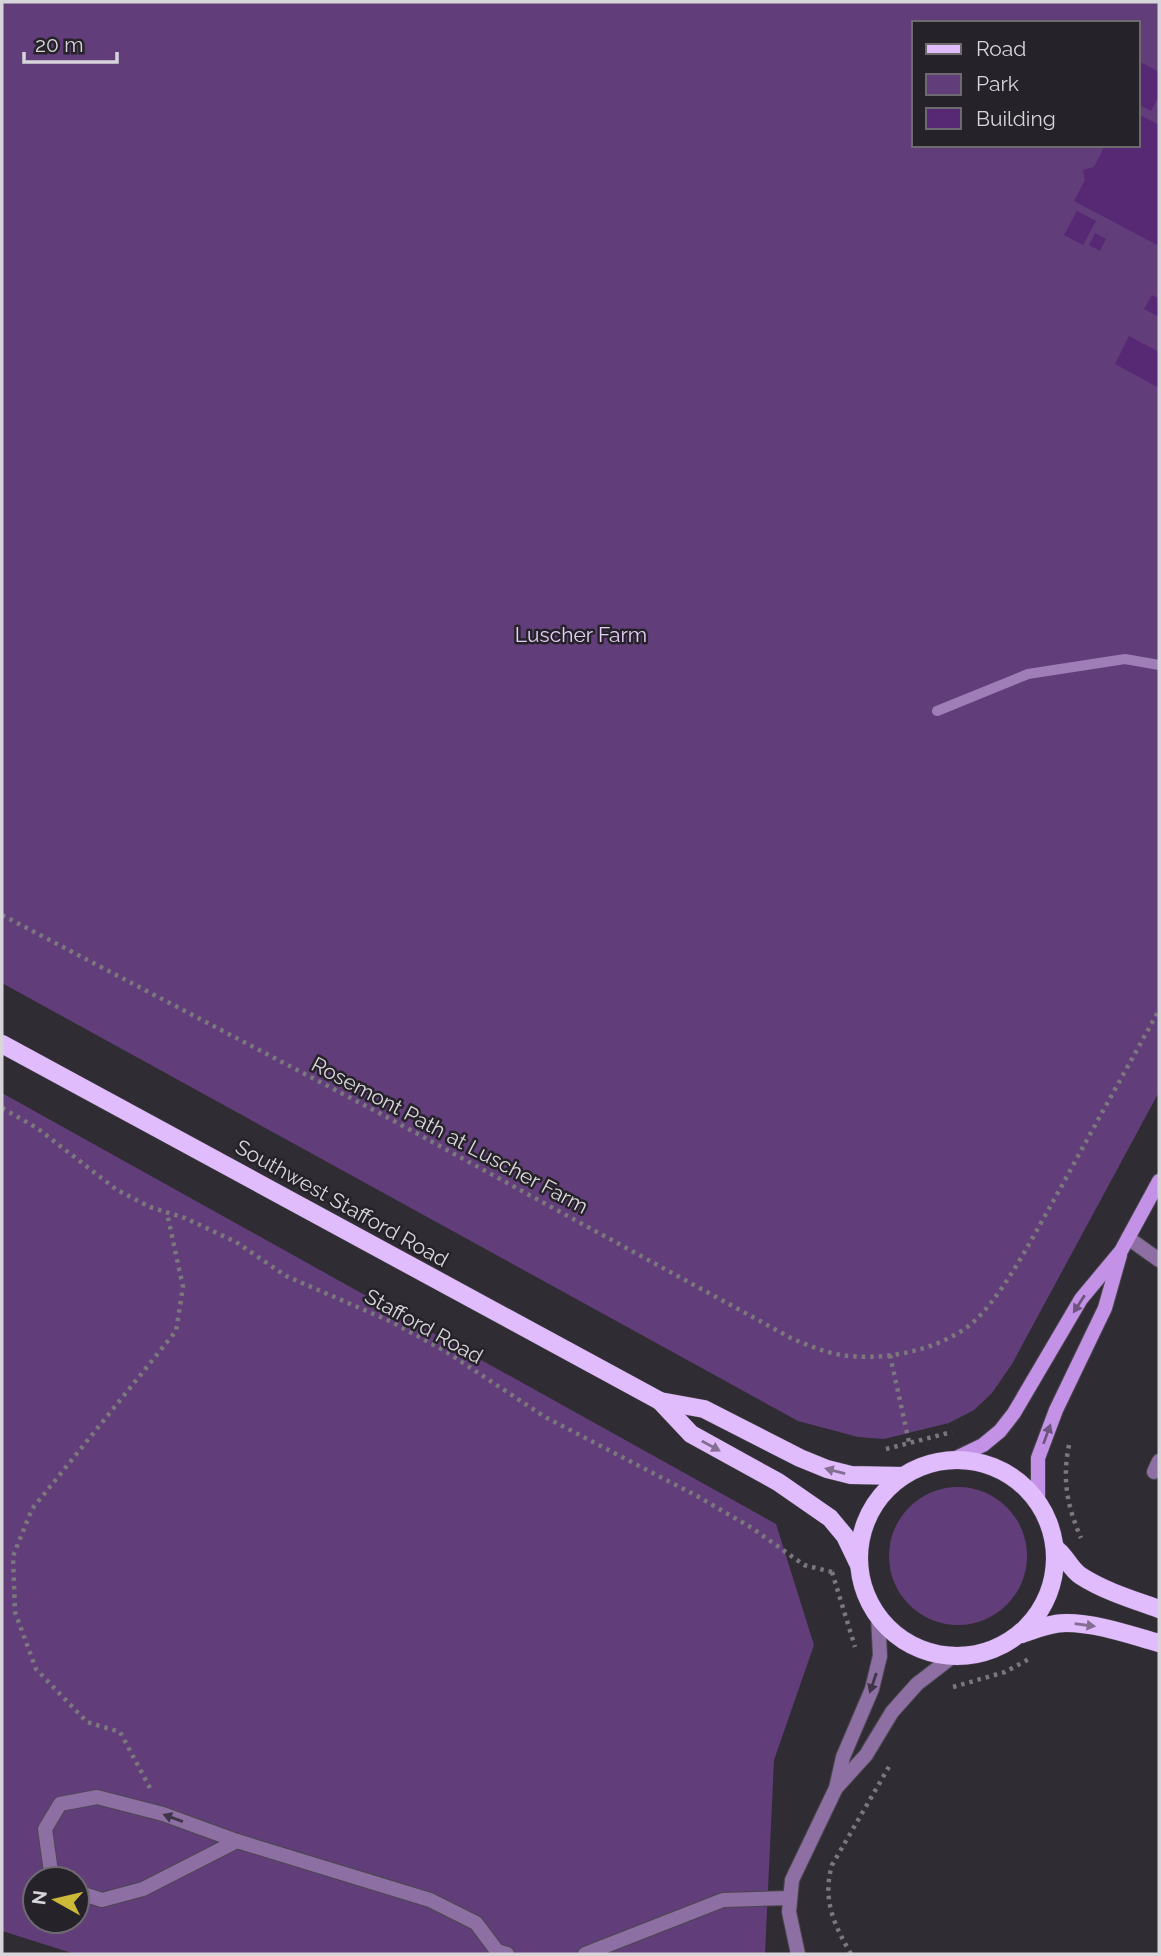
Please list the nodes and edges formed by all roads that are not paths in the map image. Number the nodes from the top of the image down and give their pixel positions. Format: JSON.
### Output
{"nodes":[{"id":1,"x":2,"y":1044,"type":"edge"},
{"id":2,"x":1159,"y":1181,"type":"edge"},
{"id":3,"x":1125,"y":1244,"type":"junction"},
{"id":4,"x":1159,"y":1260,"type":"edge"},
{"id":5,"x":660,"y":1401,"type":"junction"},
{"id":6,"x":954,"y":1459,"type":"junction"},
{"id":7,"x":903,"y":1476,"type":"junction"},
{"id":8,"x":1038,"y":1501,"type":"junction"},
{"id":9,"x":1055,"y":1548,"type":"junction"},
{"id":10,"x":859,"y":1566,"type":"junction"},
{"id":11,"x":1159,"y":1609,"type":"edge"},
{"id":12,"x":878,"y":1616,"type":"junction"},
{"id":13,"x":1019,"y":1635,"type":"junction"},
{"id":14,"x":1159,"y":1643,"type":"edge"},
{"id":15,"x":952,"y":1657,"type":"junction"},
{"id":16,"x":838,"y":1786,"type":"junction"},
{"id":17,"x":237,"y":1841,"type":"junction"},
{"id":18,"x":50,"y":1865,"type":"edge"},
{"id":19,"x":91,"y":1896,"type":"edge"},
{"id":20,"x":789,"y":1898,"type":"junction"},
{"id":21,"x":507,"y":1954,"type":"edge"},
{"id":22,"x":585,"y":1954,"type":"edge"},
{"id":23,"x":798,"y":1954,"type":"edge"}],
"edges":[{"from":1,"to":5,"type":"main road","name":"Southwest Stafford Road"},
{"from":2,"to":3,"type":"main road"},
{"from":3,"to":4,"type":"street"},
{"from":3,"to":6,"type":"main road","one_way":true},
{"from":8,"to":3,"type":"main road","one_way":true},
{"from":7,"to":5,"type":"main road","name":"Southwest Stafford Road","one_way":true},
{"from":5,"to":10,"type":"main road","name":"Southwest Stafford Road","one_way":true},
{"from":6,"to":7,"type":"main road"},
{"from":6,"to":8,"type":"main road"},
{"from":7,"to":10,"type":"main road"},
{"from":8,"to":9,"type":"main road"},
{"from":9,"to":11,"type":"main road"},
{"from":9,"to":13,"type":"main road"},
{"from":10,"to":12,"type":"main road"},
{"from":12,"to":15,"type":"main road"},
{"from":12,"to":16,"type":"street","one_way":true},
{"from":13,"to":14,"type":"main road","one_way":true},
{"from":13,"to":15,"type":"main road"},
{"from":15,"to":16,"type":"street"},
{"from":16,"to":20,"type":"street"},
{"from":17,"to":18,"type":"street","one_way":true},
{"from":17,"to":19,"type":"street"},
{"from":17,"to":21,"type":"street"},
{"from":20,"to":22,"type":"street"},
{"from":20,"to":23,"type":"street"}]}
